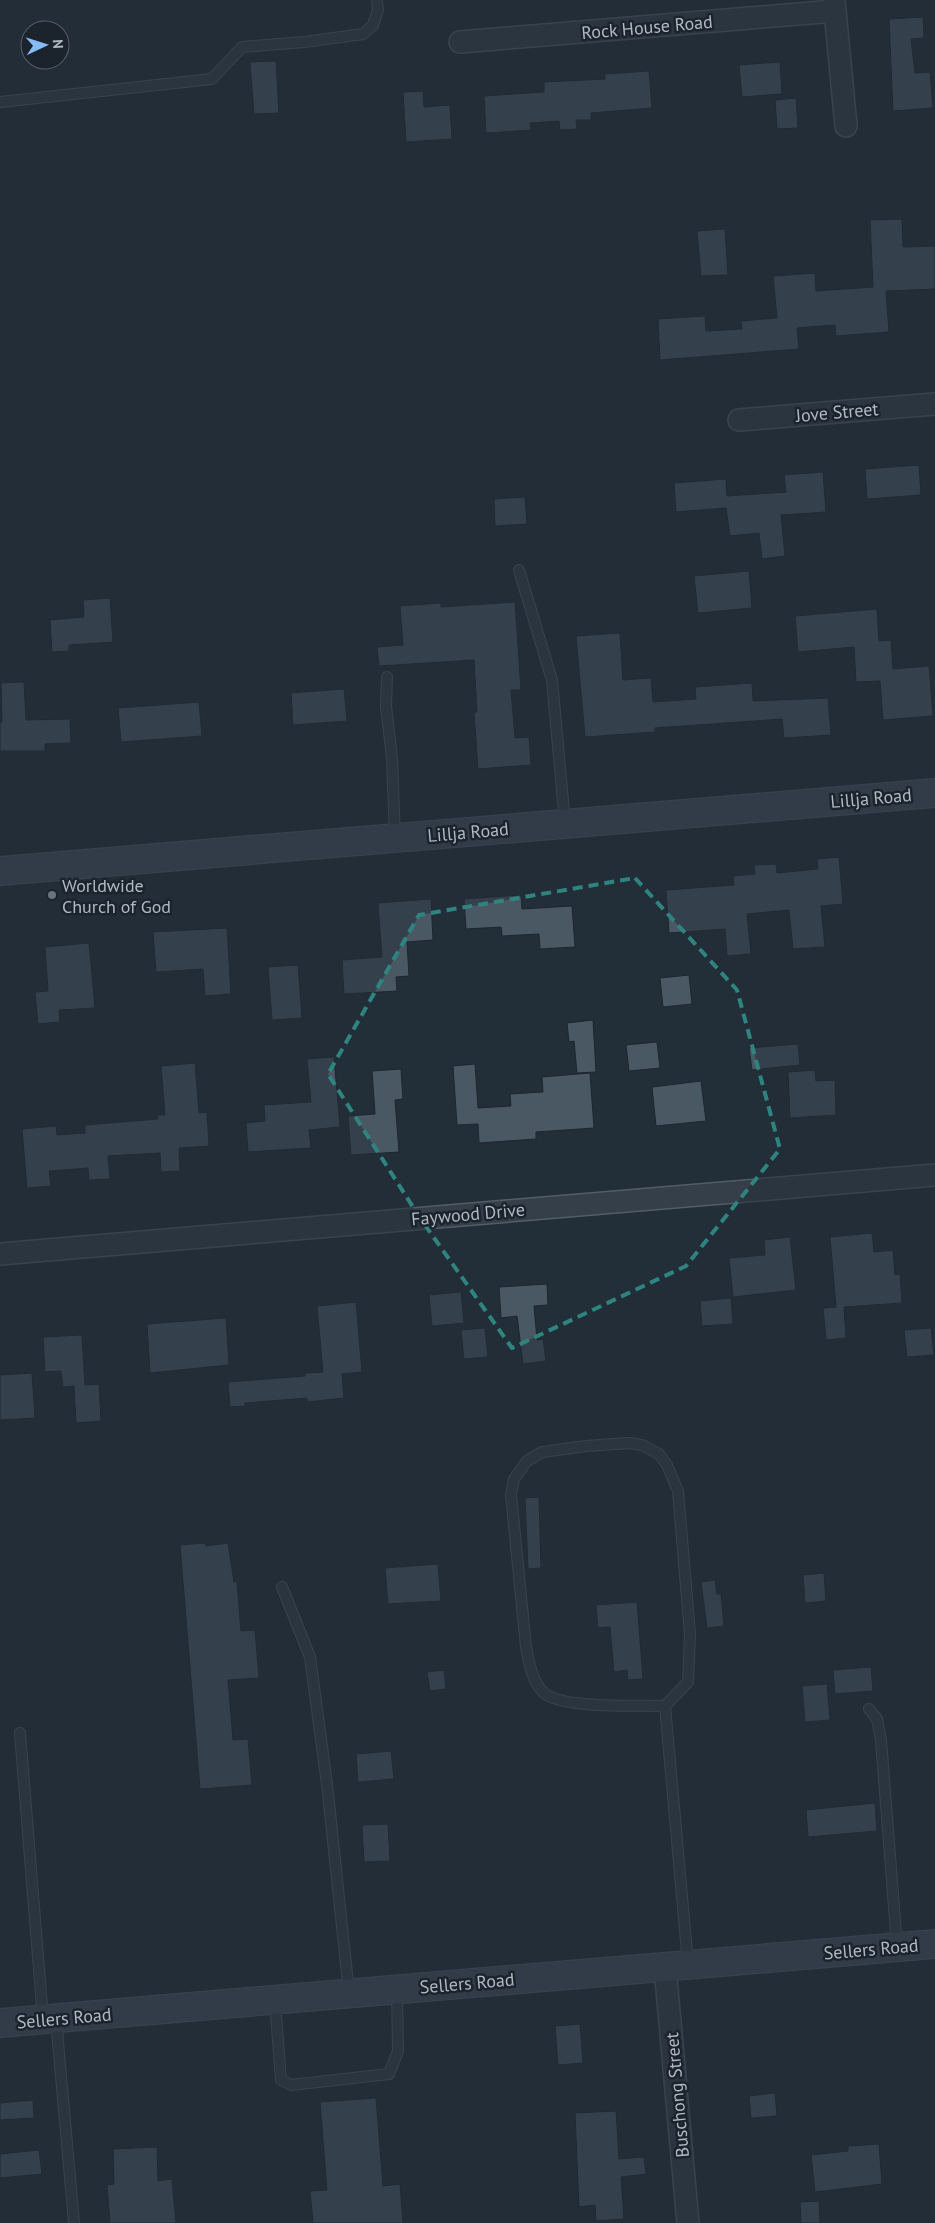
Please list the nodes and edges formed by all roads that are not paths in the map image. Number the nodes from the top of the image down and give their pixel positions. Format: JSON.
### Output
{"nodes":[{"id":1,"x":377,"y":0,"type":"edge"},
{"id":2,"x":834,"y":6,"type":"edge"},
{"id":3,"x":460,"y":42,"type":"dead end"},
{"id":4,"x":0,"y":102,"type":"edge"},
{"id":5,"x":846,"y":126,"type":"dead end"},
{"id":6,"x":935,"y":404,"type":"edge"},
{"id":7,"x":739,"y":420,"type":"dead end"},
{"id":8,"x":519,"y":570,"type":"dead end"},
{"id":9,"x":387,"y":677,"type":"dead end"},
{"id":10,"x":935,"y":793,"type":"edge"},
{"id":11,"x":565,"y":824,"type":"junction"},
{"id":12,"x":395,"y":838,"type":"junction"},
{"id":13,"x":0,"y":871,"type":"edge"},
{"id":14,"x":935,"y":1174,"type":"edge"},
{"id":15,"x":0,"y":1254,"type":"edge"},
{"id":16,"x":282,"y":1587,"type":"dead end"},
{"id":17,"x":666,"y":1706,"type":"junction"},
{"id":18,"x":869,"y":1709,"type":"dead end"},
{"id":19,"x":20,"y":1733,"type":"dead end"},
{"id":20,"x":935,"y":1944,"type":"edge"},
{"id":21,"x":897,"y":1947,"type":"junction"},
{"id":22,"x":677,"y":1966,"type":"junction"},
{"id":23,"x":397,"y":1989,"type":"junction"},
{"id":24,"x":349,"y":1993,"type":"junction"},
{"id":25,"x":275,"y":2000,"type":"junction"},
{"id":26,"x":50,"y":2019,"type":"junction"},
{"id":27,"x":0,"y":2023,"type":"edge"},
{"id":28,"x":74,"y":2223,"type":"edge"},
{"id":29,"x":688,"y":2223,"type":"edge"}],
"edges":[{"from":1,"to":4,"type":"lane"},
{"from":2,"to":3,"type":"street","name":"Rock House Road"},
{"from":2,"to":5,"type":"street"},
{"from":6,"to":7,"type":"street","name":"Jove Street"},
{"from":8,"to":11,"type":"lane"},
{"from":9,"to":12,"type":"lane"},
{"from":10,"to":11,"type":"street","name":"Lillja Road"},
{"from":11,"to":12,"type":"street","name":"Lillja Road"},
{"from":12,"to":13,"type":"street","name":"Lillja Road"},
{"from":14,"to":15,"type":"street","name":"Faywood Drive"},
{"from":16,"to":24,"type":"lane"},
{"from":17,"to":17,"type":"lane"},
{"from":17,"to":22,"type":"lane"},
{"from":18,"to":21,"type":"lane"},
{"from":19,"to":26,"type":"lane"},
{"from":20,"to":21,"type":"street","name":"Sellers Road"},
{"from":21,"to":22,"type":"street","name":"Sellers Road"},
{"from":22,"to":23,"type":"street","name":"Sellers Road"},
{"from":22,"to":29,"type":"street","name":"Buschong Street"},
{"from":23,"to":24,"type":"street","name":"Sellers Road"},
{"from":23,"to":25,"type":"lane"},
{"from":24,"to":25,"type":"street","name":"Sellers Road"},
{"from":25,"to":26,"type":"street","name":"Sellers Road"},
{"from":26,"to":27,"type":"street","name":"Sellers Road"},
{"from":26,"to":28,"type":"lane"}]}
